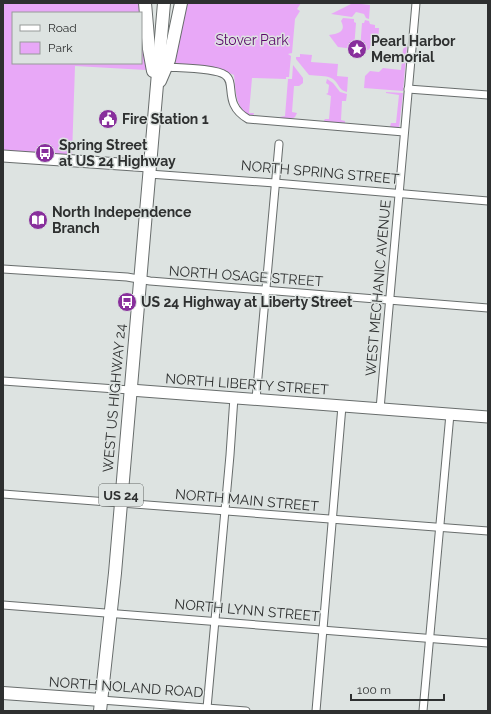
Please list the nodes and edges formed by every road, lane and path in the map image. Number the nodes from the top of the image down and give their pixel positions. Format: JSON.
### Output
{"nodes":[{"id":1,"x":145,"y":3,"type":"edge"},
{"id":2,"x":164,"y":3,"type":"edge"},
{"id":3,"x":181,"y":3,"type":"edge"},
{"id":4,"x":416,"y":3,"type":"edge"},
{"id":5,"x":166,"y":67,"type":"junction"},
{"id":6,"x":156,"y":87,"type":"junction"},
{"id":7,"x":408,"y":89,"type":"junction"},
{"id":8,"x":488,"y":95,"type":"edge"},
{"id":9,"x":404,"y":132,"type":"junction"},
{"id":10,"x":279,"y":144,"type":"dead end"},
{"id":11,"x":3,"y":156,"type":"edge"},
{"id":12,"x":149,"y":170,"type":"junction"},
{"id":13,"x":275,"y":183,"type":"junction"},
{"id":14,"x":399,"y":194,"type":"junction"},
{"id":15,"x":488,"y":201,"type":"edge"},
{"id":16,"x":3,"y":269,"type":"edge"},
{"id":17,"x":140,"y":280,"type":"junction"},
{"id":18,"x":265,"y":290,"type":"junction"},
{"id":19,"x":390,"y":300,"type":"junction"},
{"id":20,"x":488,"y":308,"type":"edge"},
{"id":21,"x":3,"y":381,"type":"edge"},
{"id":22,"x":130,"y":390,"type":"junction"},
{"id":23,"x":234,"y":397,"type":"junction"},
{"id":24,"x":256,"y":399,"type":"junction"},
{"id":25,"x":342,"y":406,"type":"junction"},
{"id":26,"x":380,"y":409,"type":"junction"},
{"id":27,"x":450,"y":414,"type":"junction"},
{"id":28,"x":488,"y":417,"type":"edge"},
{"id":29,"x":3,"y":494,"type":"edge"},
{"id":30,"x":121,"y":503,"type":"junction"},
{"id":31,"x":225,"y":511,"type":"junction"},
{"id":32,"x":333,"y":520,"type":"junction"},
{"id":33,"x":440,"y":528,"type":"junction"},
{"id":34,"x":488,"y":531,"type":"edge"},
{"id":35,"x":3,"y":605,"type":"edge"},
{"id":36,"x":111,"y":613,"type":"junction"},
{"id":37,"x":215,"y":621,"type":"junction"},
{"id":38,"x":323,"y":630,"type":"junction"},
{"id":39,"x":430,"y":639,"type":"junction"},
{"id":40,"x":488,"y":643,"type":"edge"},
{"id":41,"x":3,"y":693,"type":"edge"},
{"id":42,"x":101,"y":706,"type":"edge"},
{"id":43,"x":207,"y":708,"type":"junction"},
{"id":44,"x":246,"y":711,"type":"edge"},
{"id":45,"x":316,"y":711,"type":"edge"},
{"id":46,"x":423,"y":711,"type":"edge"}],
"edges":[{"from":1,"to":6,"type":"main road"},
{"from":2,"to":6,"type":"main road","number":"US 24"},
{"from":3,"to":5,"type":"main road"},
{"from":4,"to":7,"type":"street","name":"WEST MECHANIC AVENUE"},
{"from":5,"to":6,"type":"main road"},
{"from":5,"to":9,"type":"street"},
{"from":6,"to":12,"type":"main road","number":"US 24"},
{"from":7,"to":8,"type":"street"},
{"from":7,"to":9,"type":"street","name":"WEST MECHANIC AVENUE"},
{"from":9,"to":14,"type":"street","name":"WEST MECHANIC AVENUE"},
{"from":10,"to":13,"type":"street"},
{"from":11,"to":12,"type":"main road","name":"NORTH SPRING STREET"},
{"from":12,"to":13,"type":"street","name":"NORTH SPRING STREET"},
{"from":12,"to":17,"type":"main road","number":"US 24"},
{"from":13,"to":14,"type":"street","name":"NORTH SPRING STREET"},
{"from":13,"to":18,"type":"street"},
{"from":14,"to":15,"type":"street","name":"NORTH SPRING STREET"},
{"from":14,"to":19,"type":"street","name":"WEST MECHANIC AVENUE"},
{"from":16,"to":17,"type":"street","name":"NORTH OSAGE STREET"},
{"from":17,"to":18,"type":"street","name":"NORTH OSAGE STREET"},
{"from":17,"to":22,"type":"main road","name":"WEST US HIGHWAY 24","number":"US 24"},
{"from":18,"to":19,"type":"street","name":"NORTH OSAGE STREET"},
{"from":18,"to":24,"type":"street"},
{"from":19,"to":20,"type":"street","name":"NORTH OSAGE STREET"},
{"from":19,"to":26,"type":"street","name":"WEST MECHANIC AVENUE"},
{"from":21,"to":22,"type":"street","name":"NORTH LIBERTY STREET"},
{"from":22,"to":23,"type":"main road","name":"NORTH LIBERTY STREET"},
{"from":22,"to":30,"type":"main road","name":"WEST US HIGHWAY 24","number":"US 24"},
{"from":23,"to":24,"type":"main road","name":"NORTH LIBERTY STREET"},
{"from":23,"to":31,"type":"street"},
{"from":24,"to":25,"type":"main road","name":"NORTH LIBERTY STREET"},
{"from":25,"to":26,"type":"main road","name":"NORTH LIBERTY STREET"},
{"from":25,"to":32,"type":"street"},
{"from":26,"to":27,"type":"main road","name":"NORTH LIBERTY STREET"},
{"from":27,"to":28,"type":"main road","name":"NORTH LIBERTY STREET"},
{"from":27,"to":33,"type":"street"},
{"from":29,"to":30,"type":"street","name":"NORTH MAIN STREET"},
{"from":30,"to":31,"type":"street","name":"NORTH MAIN STREET"},
{"from":30,"to":36,"type":"main road","name":"WEST US HIGHWAY 24","number":"US 24"},
{"from":31,"to":32,"type":"street","name":"NORTH MAIN STREET"},
{"from":31,"to":37,"type":"street"},
{"from":32,"to":33,"type":"street","name":"NORTH MAIN STREET"},
{"from":32,"to":38,"type":"street"},
{"from":33,"to":34,"type":"street","name":"NORTH MAIN STREET"},
{"from":33,"to":39,"type":"street"},
{"from":35,"to":36,"type":"street","name":"NORTH LYNN STREET"},
{"from":36,"to":37,"type":"street","name":"NORTH LYNN STREET"},
{"from":36,"to":42,"type":"main road","name":"WEST US HIGHWAY 24","number":"US 24"},
{"from":37,"to":38,"type":"street","name":"NORTH LYNN STREET"},
{"from":37,"to":43,"type":"street"},
{"from":38,"to":39,"type":"street","name":"NORTH LYNN STREET"},
{"from":38,"to":45,"type":"street"},
{"from":39,"to":40,"type":"street","name":"NORTH LYNN STREET"},
{"from":39,"to":46,"type":"street"},
{"from":41,"to":42,"type":"main road","name":"NORTH NOLAND ROAD"},
{"from":42,"to":43,"type":"street","name":"NORTH NOLAND ROAD"},
{"from":43,"to":44,"type":"street","name":"NORTH NOLAND ROAD"}]}
